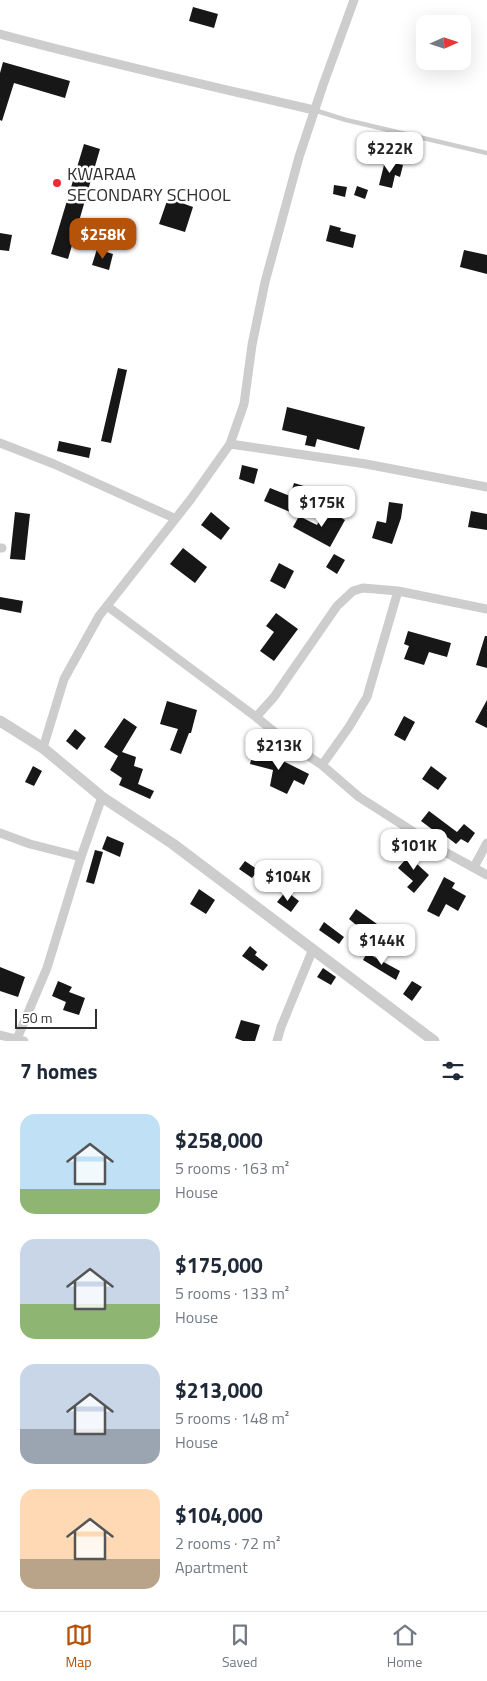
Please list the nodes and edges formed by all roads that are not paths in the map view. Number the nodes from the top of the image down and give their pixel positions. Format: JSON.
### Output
{"nodes":[{"id":1,"x":354,"y":0,"type":"edge"},
{"id":2,"x":0,"y":34,"type":"edge"},
{"id":3,"x":314,"y":110,"type":"junction"},
{"id":4,"x":487,"y":154,"type":"edge"},
{"id":5,"x":0,"y":443,"type":"edge"},
{"id":6,"x":230,"y":444,"type":"junction"},
{"id":7,"x":487,"y":487,"type":"edge"},
{"id":8,"x":174,"y":518,"type":"junction"},
{"id":9,"x":398,"y":591,"type":"junction"},
{"id":10,"x":107,"y":606,"type":"junction"},
{"id":11,"x":487,"y":609,"type":"edge"},
{"id":12,"x":256,"y":717,"type":"junction"},
{"id":13,"x":0,"y":720,"type":"edge"},
{"id":14,"x":43,"y":748,"type":"junction"},
{"id":15,"x":322,"y":765,"type":"junction"},
{"id":16,"x":102,"y":797,"type":"junction"},
{"id":17,"x":0,"y":833,"type":"edge"},
{"id":18,"x":487,"y":843,"type":"edge"},
{"id":19,"x":81,"y":857,"type":"junction"},
{"id":20,"x":474,"y":867,"type":"junction"},
{"id":21,"x":487,"y":875,"type":"edge"},
{"id":22,"x":313,"y":949,"type":"junction"},
{"id":23,"x":0,"y":1035,"type":"edge"},
{"id":24,"x":19,"y":1040,"type":"edge"},
{"id":25,"x":276,"y":1041,"type":"edge"},
{"id":26,"x":434,"y":1041,"type":"edge"}],
"edges":[{"from":1,"to":3,"type":"street"},
{"from":2,"to":3,"type":"street"},
{"from":3,"to":4,"type":"lane"},
{"from":3,"to":6,"type":"street"},
{"from":5,"to":8,"type":"street"},
{"from":6,"to":7,"type":"street"},
{"from":6,"to":8,"type":"street"},
{"from":8,"to":10,"type":"street"},
{"from":9,"to":11,"type":"street"},
{"from":9,"to":12,"type":"street"},
{"from":9,"to":15,"type":"street"},
{"from":10,"to":12,"type":"street"},
{"from":10,"to":14,"type":"street"},
{"from":12,"to":15,"type":"street"},
{"from":13,"to":14,"type":"street"},
{"from":14,"to":16,"type":"street"},
{"from":15,"to":20,"type":"street"},
{"from":16,"to":19,"type":"street"},
{"from":16,"to":22,"type":"street"},
{"from":17,"to":19,"type":"street"},
{"from":18,"to":20,"type":"street"},
{"from":19,"to":24,"type":"street"},
{"from":20,"to":21,"type":"street"},
{"from":22,"to":25,"type":"street"},
{"from":22,"to":26,"type":"street"},
{"from":23,"to":24,"type":"street"}]}
